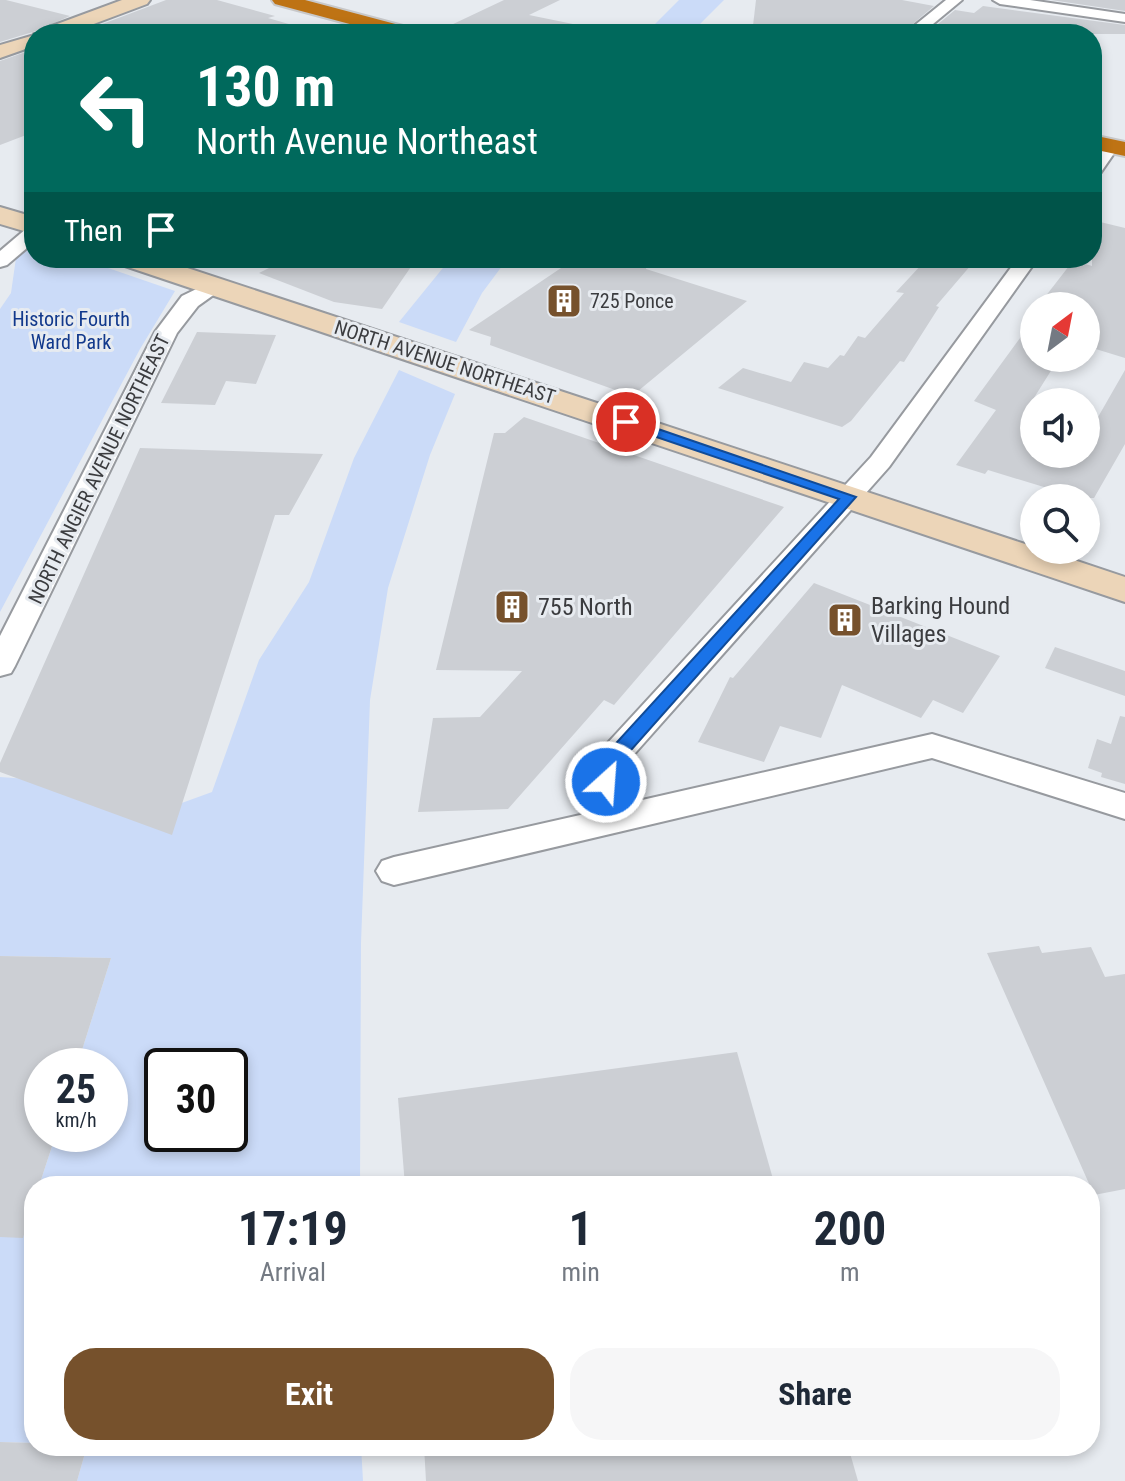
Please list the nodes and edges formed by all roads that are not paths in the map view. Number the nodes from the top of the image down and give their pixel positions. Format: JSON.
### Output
{"nodes":[{"id":1,"x":140,"y":0,"type":"edge"},
{"id":2,"x":282,"y":0,"type":"edge"},
{"id":3,"x":955,"y":0,"type":"edge"},
{"id":4,"x":1000,"y":0,"type":"edge"},
{"id":5,"x":1125,"y":18,"type":"edge"},
{"id":6,"x":75,"y":24,"type":"edge"},
{"id":7,"x":373,"y":24,"type":"edge"},
{"id":8,"x":925,"y":24,"type":"edge"},
{"id":9,"x":24,"y":43,"type":"edge"},
{"id":10,"x":0,"y":52,"type":"edge"},
{"id":11,"x":0,"y":215,"type":"edge"},
{"id":12,"x":24,"y":225,"type":"edge"},
{"id":13,"x":24,"y":238,"type":"edge"},
{"id":14,"x":0,"y":261,"type":"edge"},
{"id":15,"x":160,"y":268,"type":"edge"},
{"id":16,"x":1021,"y":268,"type":"edge"},
{"id":17,"x":215,"y":286,"type":"junction"},
{"id":18,"x":848,"y":497,"type":"junction"},
{"id":19,"x":1125,"y":590,"type":"edge"},
{"id":20,"x":0,"y":666,"type":"edge"},
{"id":21,"x":1125,"y":806,"type":"edge"},
{"id":22,"x":617,"y":819,"type":"junction"},
{"id":23,"x":394,"y":871,"type":"dead end"}],
"edges":[{"from":1,"to":6,"type":"main road"},
{"from":2,"to":7,"type":"highway"},
{"from":3,"to":8,"type":"street"},
{"from":4,"to":5,"type":"street"},
{"from":9,"to":10,"type":"main road"},
{"from":11,"to":12,"type":"main road"},
{"from":13,"to":14,"type":"street"},
{"from":15,"to":17,"type":"main road","name":"NORTH AVENUE NORTHEAST"},
{"from":16,"to":18,"type":"street"},
{"from":17,"to":18,"type":"main road","name":"NORTH AVENUE NORTHEAST"},
{"from":17,"to":20,"type":"street","name":"NORTH ANGIER AVENUE NORTHEAST"},
{"from":18,"to":19,"type":"main road","name":"NORTH AVENUE NORTHEAST"},
{"from":18,"to":22,"type":"street"},
{"from":21,"to":22,"type":"street"},
{"from":22,"to":23,"type":"street"}]}
